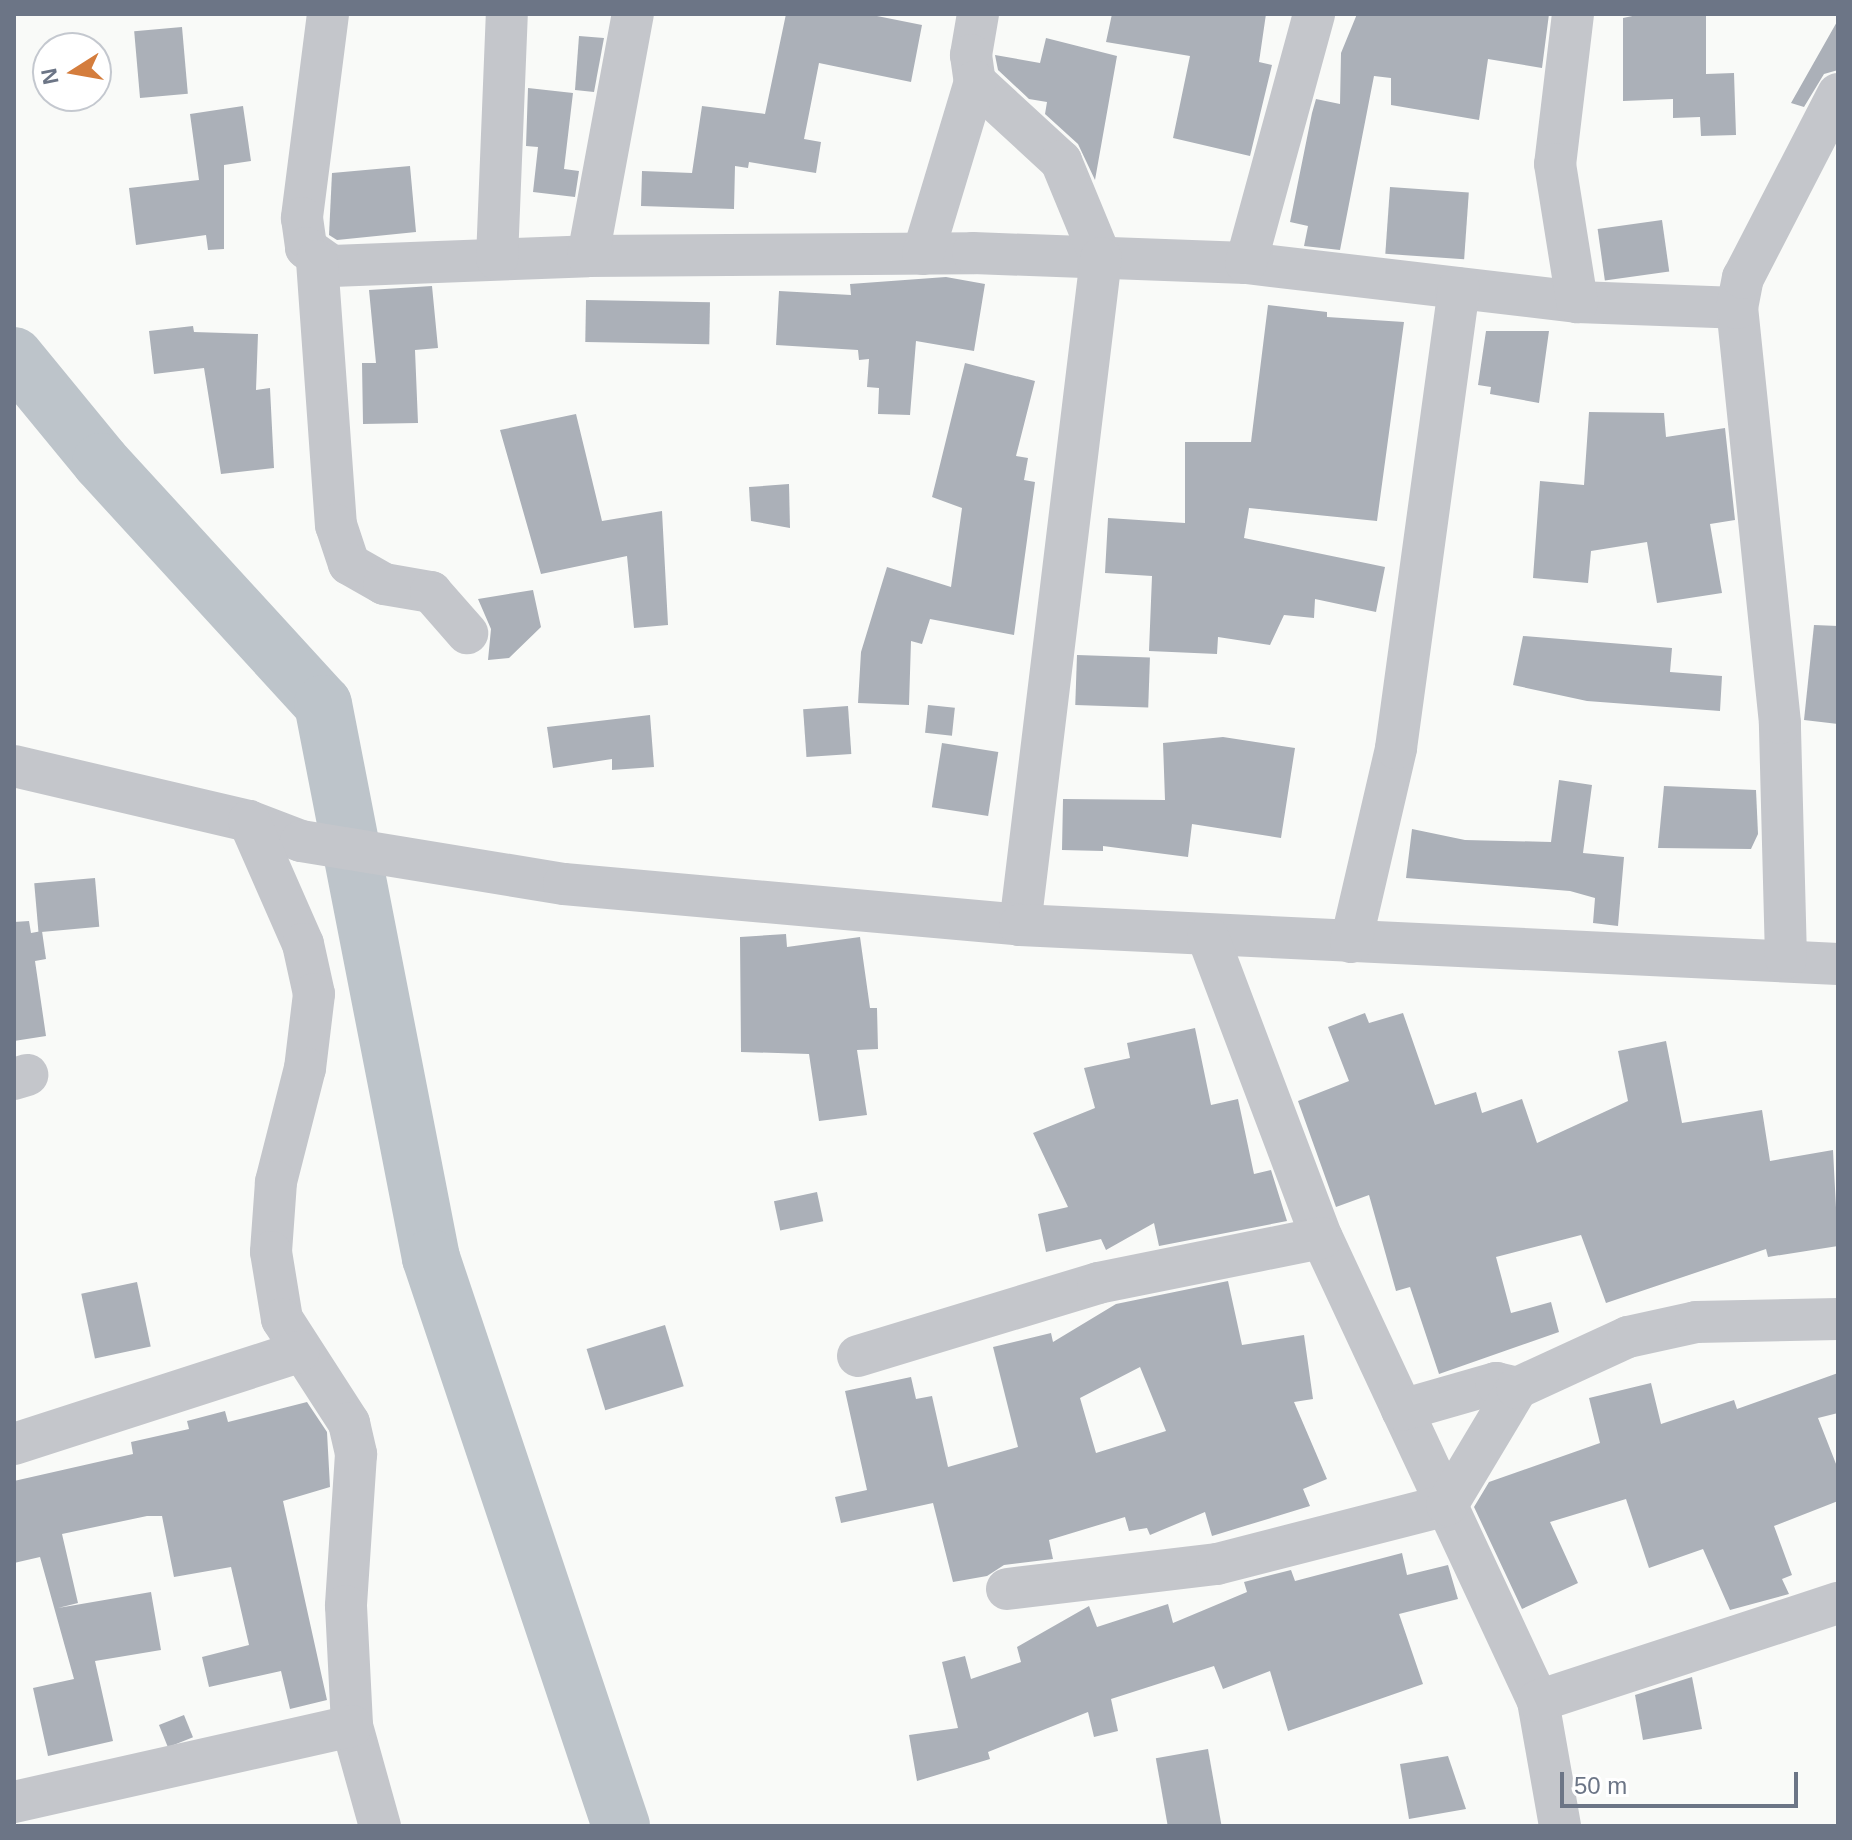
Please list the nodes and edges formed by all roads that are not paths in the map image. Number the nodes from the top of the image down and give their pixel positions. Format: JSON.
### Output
{"nodes":[{"id":1,"x":328,"y":14,"type":"edge"},
{"id":2,"x":507,"y":14,"type":"edge"},
{"id":3,"x":633,"y":14,"type":"edge"},
{"id":4,"x":978,"y":14,"type":"edge"},
{"id":5,"x":1314,"y":14,"type":"edge"},
{"id":6,"x":1573,"y":14,"type":"edge"},
{"id":7,"x":975,"y":82,"type":"junction"},
{"id":8,"x":1838,"y":94,"type":"edge"},
{"id":9,"x":923,"y":254,"type":"junction"},
{"id":10,"x":588,"y":256,"type":"junction"},
{"id":11,"x":1101,"y":258,"type":"junction"},
{"id":12,"x":497,"y":259,"type":"junction"},
{"id":13,"x":317,"y":261,"type":"junction"},
{"id":14,"x":1246,"y":263,"type":"junction"},
{"id":15,"x":1459,"y":288,"type":"junction"},
{"id":16,"x":1577,"y":302,"type":"junction"},
{"id":17,"x":1737,"y":308,"type":"junction"},
{"id":18,"x":467,"y":633,"type":"dead end"},
{"id":19,"x":14,"y":766,"type":"edge"},
{"id":20,"x":249,"y":821,"type":"junction"},
{"id":21,"x":1020,"y":925,"type":"junction"},
{"id":22,"x":1208,"y":937,"type":"junction"},
{"id":23,"x":1351,"y":942,"type":"junction"},
{"id":24,"x":1786,"y":958,"type":"junction"},
{"id":25,"x":1838,"y":964,"type":"edge"},
{"id":26,"x":1322,"y":1238,"type":"junction"},
{"id":27,"x":1838,"y":1319,"type":"edge"},
{"id":28,"x":298,"y":1352,"type":"junction"},
{"id":29,"x":858,"y":1356,"type":"dead end"},
{"id":30,"x":1517,"y":1388,"type":"junction"},
{"id":31,"x":1402,"y":1410,"type":"junction"},
{"id":32,"x":14,"y":1444,"type":"edge"},
{"id":33,"x":1447,"y":1505,"type":"junction"},
{"id":34,"x":1007,"y":1589,"type":"dead end"},
{"id":35,"x":1838,"y":1603,"type":"edge"},
{"id":36,"x":1538,"y":1701,"type":"junction"},
{"id":37,"x":352,"y":1726,"type":"junction"},
{"id":38,"x":14,"y":1802,"type":"edge"},
{"id":39,"x":380,"y":1826,"type":"edge"},
{"id":40,"x":1560,"y":1826,"type":"edge"}],
"edges":[{"from":1,"to":13,"type":"street"},
{"from":2,"to":12,"type":"street"},
{"from":3,"to":10,"type":"street"},
{"from":4,"to":7,"type":"street"},
{"from":5,"to":14,"type":"street"},
{"from":6,"to":16,"type":"street"},
{"from":7,"to":9,"type":"street"},
{"from":7,"to":11,"type":"street"},
{"from":8,"to":17,"type":"street"},
{"from":9,"to":10,"type":"street"},
{"from":9,"to":11,"type":"street"},
{"from":10,"to":12,"type":"street"},
{"from":11,"to":14,"type":"street"},
{"from":11,"to":21,"type":"street"},
{"from":12,"to":13,"type":"street"},
{"from":13,"to":18,"type":"street"},
{"from":14,"to":15,"type":"street"},
{"from":15,"to":16,"type":"street"},
{"from":15,"to":23,"type":"street"},
{"from":16,"to":17,"type":"street"},
{"from":17,"to":24,"type":"street"},
{"from":19,"to":20,"type":"street"},
{"from":20,"to":21,"type":"street"},
{"from":20,"to":28,"type":"street"},
{"from":21,"to":22,"type":"street"},
{"from":22,"to":23,"type":"street"},
{"from":22,"to":26,"type":"street"},
{"from":23,"to":24,"type":"street"},
{"from":24,"to":25,"type":"street"},
{"from":26,"to":29,"type":"street"},
{"from":26,"to":31,"type":"street"},
{"from":27,"to":30,"type":"street"},
{"from":28,"to":32,"type":"street"},
{"from":28,"to":37,"type":"street"},
{"from":30,"to":31,"type":"street"},
{"from":30,"to":33,"type":"street"},
{"from":31,"to":33,"type":"street"},
{"from":33,"to":34,"type":"street"},
{"from":33,"to":36,"type":"street"},
{"from":35,"to":36,"type":"street"},
{"from":36,"to":40,"type":"street"},
{"from":37,"to":38,"type":"street"},
{"from":37,"to":39,"type":"street"}]}
